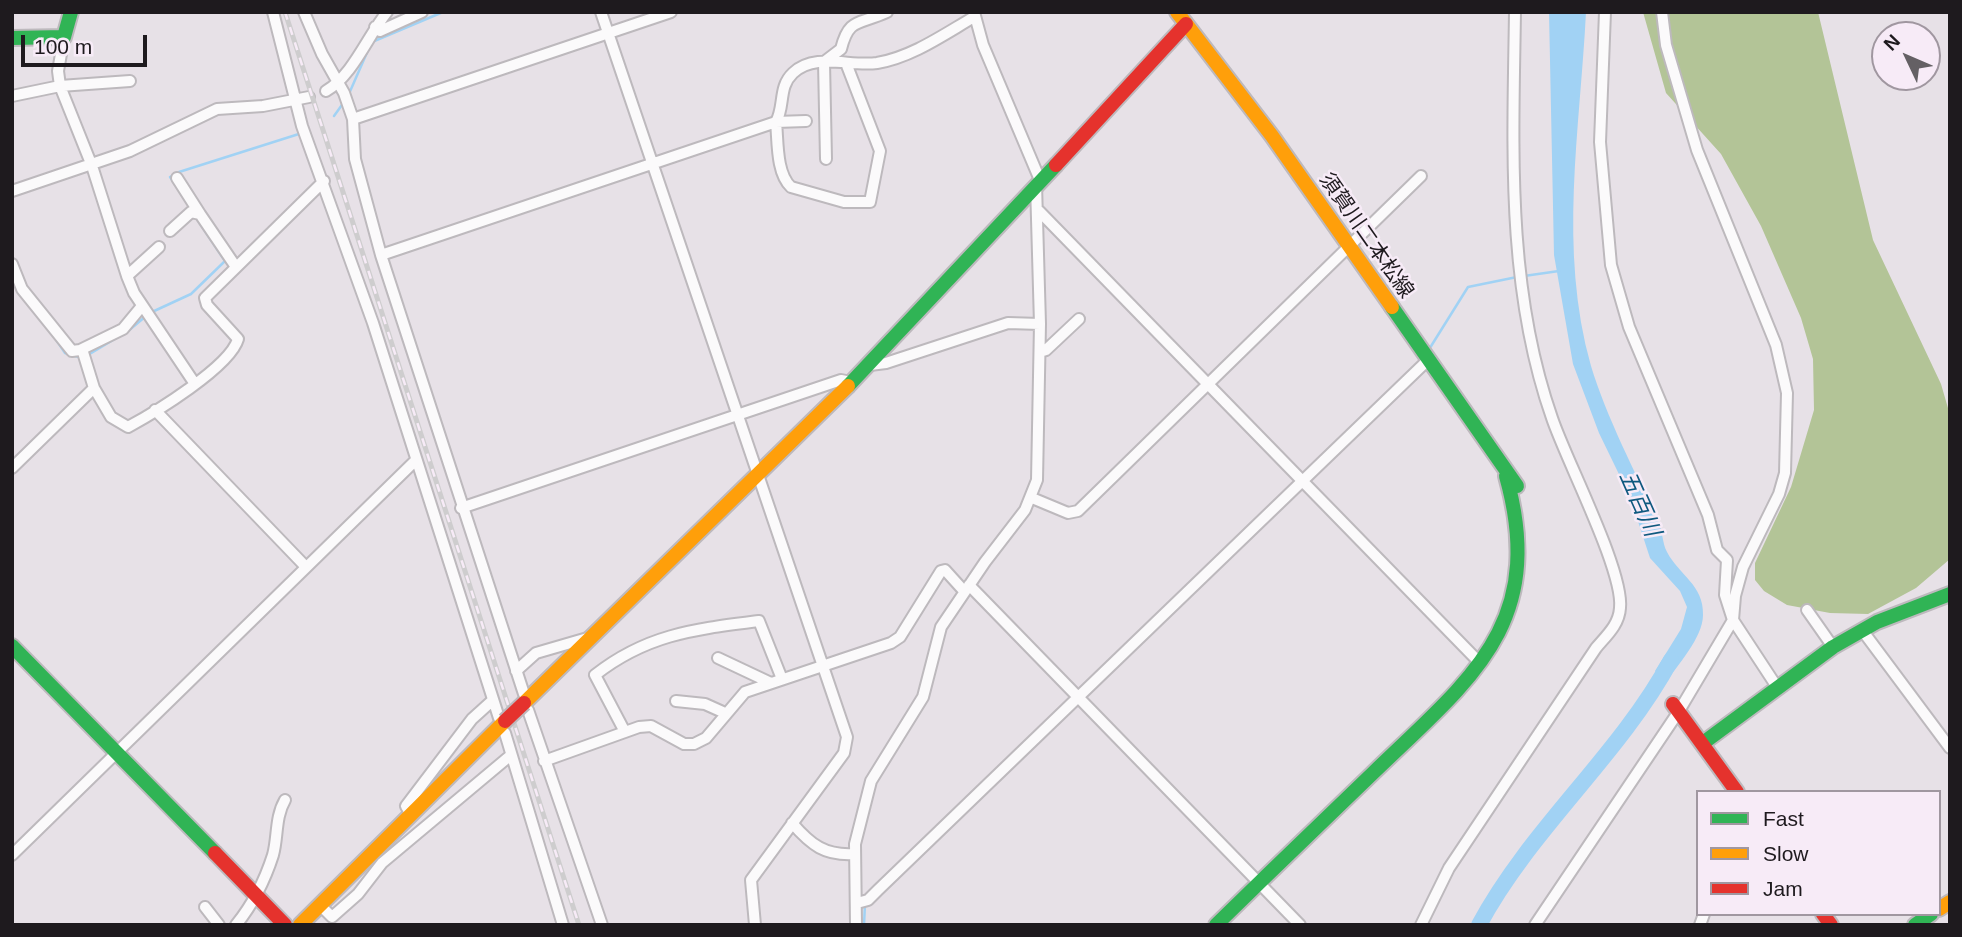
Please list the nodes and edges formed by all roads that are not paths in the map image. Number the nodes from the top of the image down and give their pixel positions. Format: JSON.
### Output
{"nodes":[{"id":1,"x":71,"y":12,"type":"edge"},
{"id":2,"x":273,"y":12,"type":"edge"},
{"id":3,"x":304,"y":12,"type":"edge"},
{"id":4,"x":387,"y":12,"type":"edge"},
{"id":5,"x":422,"y":12,"type":"edge"},
{"id":6,"x":601,"y":12,"type":"edge"},
{"id":7,"x":671,"y":12,"type":"edge"},
{"id":8,"x":887,"y":12,"type":"edge"},
{"id":9,"x":1515,"y":12,"type":"edge"},
{"id":10,"x":1605,"y":12,"type":"edge"},
{"id":11,"x":1662,"y":12,"type":"edge"},
{"id":12,"x":974,"y":15,"type":"edge"},
{"id":13,"x":1181,"y":18,"type":"edge"},
{"id":14,"x":375,"y":27,"type":"junction"},
{"id":15,"x":608,"y":33,"type":"junction"},
{"id":16,"x":64,"y":37,"type":"junction"},
{"id":17,"x":12,"y":38,"type":"edge"},
{"id":18,"x":824,"y":62,"type":"junction"},
{"id":19,"x":846,"y":63,"type":"junction"},
{"id":20,"x":130,"y":82,"type":"dead end"},
{"id":21,"x":60,"y":86,"type":"junction"},
{"id":22,"x":326,"y":91,"type":"dead end"},
{"id":23,"x":344,"y":93,"type":"junction"},
{"id":24,"x":12,"y":96,"type":"edge"},
{"id":25,"x":309,"y":97,"type":"dead end"},
{"id":26,"x":297,"y":100,"type":"junction"},
{"id":27,"x":353,"y":119,"type":"junction"},
{"id":28,"x":806,"y":121,"type":"dead end"},
{"id":29,"x":776,"y":122,"type":"junction"},
{"id":30,"x":825,"y":159,"type":"dead end"},
{"id":31,"x":654,"y":163,"type":"junction"},
{"id":32,"x":92,"y":166,"type":"junction"},
{"id":33,"x":1421,"y":176,"type":"dead end"},
{"id":34,"x":177,"y":178,"type":"dead end"},
{"id":35,"x":324,"y":181,"type":"junction"},
{"id":36,"x":1038,"y":182,"type":"junction"},
{"id":37,"x":12,"y":191,"type":"edge"},
{"id":38,"x":1039,"y":211,"type":"junction"},
{"id":39,"x":200,"y":214,"type":"junction"},
{"id":40,"x":170,"y":231,"type":"dead end"},
{"id":41,"x":159,"y":247,"type":"dead end"},
{"id":42,"x":1348,"y":249,"type":"junction"},
{"id":43,"x":381,"y":255,"type":"junction"},
{"id":44,"x":12,"y":264,"type":"edge"},
{"id":45,"x":236,"y":267,"type":"junction"},
{"id":46,"x":127,"y":276,"type":"junction"},
{"id":47,"x":146,"y":312,"type":"junction"},
{"id":48,"x":1079,"y":319,"type":"dead end"},
{"id":49,"x":1040,"y":324,"type":"junction"},
{"id":50,"x":82,"y":349,"type":"junction"},
{"id":51,"x":1040,"y":352,"type":"junction"},
{"id":52,"x":1428,"y":360,"type":"junction"},
{"id":53,"x":870,"y":365,"type":"junction"},
{"id":54,"x":851,"y":382,"type":"junction"},
{"id":55,"x":195,"y":384,"type":"junction"},
{"id":56,"x":1208,"y":386,"type":"junction"},
{"id":57,"x":94,"y":388,"type":"junction"},
{"id":58,"x":155,"y":410,"type":"junction"},
{"id":59,"x":737,"y":414,"type":"junction"},
{"id":60,"x":415,"y":461,"type":"junction"},
{"id":61,"x":12,"y":468,"type":"edge"},
{"id":62,"x":1505,"y":472,"type":"junction"},
{"id":63,"x":759,"y":474,"type":"junction"},
{"id":64,"x":1301,"y":481,"type":"junction"},
{"id":65,"x":1517,"y":486,"type":"dead end"},
{"id":66,"x":1032,"y":498,"type":"junction"},
{"id":67,"x":461,"y":508,"type":"junction"},
{"id":68,"x":306,"y":567,"type":"junction"},
{"id":69,"x":967,"y":588,"type":"junction"},
{"id":70,"x":1950,"y":594,"type":"edge"},
{"id":71,"x":1807,"y":610,"type":"dead end"},
{"id":72,"x":1733,"y":620,"type":"junction"},
{"id":73,"x":1862,"y":630,"type":"junction"},
{"id":74,"x":592,"y":637,"type":"junction"},
{"id":75,"x":12,"y":646,"type":"edge"},
{"id":76,"x":1833,"y":647,"type":"junction"},
{"id":77,"x":718,"y":658,"type":"dead end"},
{"id":78,"x":1480,"y":663,"type":"junction"},
{"id":79,"x":824,"y":665,"type":"junction"},
{"id":80,"x":516,"y":671,"type":"junction"},
{"id":81,"x":776,"y":681,"type":"junction"},
{"id":82,"x":1777,"y":687,"type":"junction"},
{"id":83,"x":1077,"y":696,"type":"junction"},
{"id":84,"x":493,"y":700,"type":"junction"},
{"id":85,"x":676,"y":701,"type":"dead end"},
{"id":86,"x":525,"y":702,"type":"junction"},
{"id":87,"x":1676,"y":707,"type":"junction"},
{"id":88,"x":725,"y":713,"type":"junction"},
{"id":89,"x":503,"y":724,"type":"junction"},
{"id":90,"x":1950,"y":726,"type":"edge"},
{"id":91,"x":625,"y":732,"type":"junction"},
{"id":92,"x":1939,"y":733,"type":"junction"},
{"id":93,"x":1703,"y":743,"type":"junction"},
{"id":94,"x":1950,"y":748,"type":"edge"},
{"id":95,"x":117,"y":753,"type":"junction"},
{"id":96,"x":511,"y":755,"type":"junction"},
{"id":97,"x":544,"y":761,"type":"junction"},
{"id":98,"x":1736,"y":790,"type":"edge"},
{"id":99,"x":285,"y":800,"type":"dead end"},
{"id":100,"x":411,"y":815,"type":"junction"},
{"id":101,"x":792,"y":823,"type":"junction"},
{"id":102,"x":855,"y":854,"type":"junction"},
{"id":103,"x":12,"y":855,"type":"edge"},
{"id":104,"x":1259,"y":883,"type":"junction"},
{"id":105,"x":256,"y":896,"type":"junction"},
{"id":106,"x":857,"y":904,"type":"junction"},
{"id":107,"x":320,"y":905,"type":"junction"},
{"id":108,"x":205,"y":907,"type":"dead end"},
{"id":109,"x":219,"y":925,"type":"edge"},
{"id":110,"x":236,"y":925,"type":"edge"},
{"id":111,"x":285,"y":925,"type":"edge"},
{"id":112,"x":300,"y":925,"type":"edge"},
{"id":113,"x":563,"y":925,"type":"edge"},
{"id":114,"x":603,"y":925,"type":"edge"},
{"id":115,"x":755,"y":925,"type":"edge"},
{"id":116,"x":856,"y":925,"type":"edge"},
{"id":117,"x":1216,"y":925,"type":"edge"},
{"id":118,"x":1300,"y":925,"type":"edge"},
{"id":119,"x":1421,"y":925,"type":"edge"},
{"id":120,"x":1535,"y":925,"type":"edge"}],
"edges":[{"from":1,"to":16,"type":"street"},
{"from":2,"to":26,"type":"street"},
{"from":3,"to":23,"type":"street"},
{"from":4,"to":14,"type":"street"},
{"from":5,"to":14,"type":"street"},
{"from":6,"to":15,"type":"street"},
{"from":7,"to":15,"type":"street"},
{"from":8,"to":18,"type":"street"},
{"from":9,"to":119,"type":"street"},
{"from":10,"to":72,"type":"street"},
{"from":11,"to":72,"type":"street"},
{"from":12,"to":19,"type":"street"},
{"from":12,"to":36,"type":"street"},
{"from":13,"to":36,"type":"street"},
{"from":13,"to":42,"type":"street","name":"須賀川二本松線"},
{"from":14,"to":23,"type":"street"},
{"from":15,"to":27,"type":"street"},
{"from":15,"to":31,"type":"street"},
{"from":16,"to":17,"type":"street"},
{"from":16,"to":21,"type":"street"},
{"from":18,"to":19,"type":"street"},
{"from":18,"to":29,"type":"street"},
{"from":18,"to":30,"type":"street"},
{"from":19,"to":29,"type":"street"},
{"from":20,"to":21,"type":"street"},
{"from":21,"to":24,"type":"street"},
{"from":21,"to":32,"type":"street"},
{"from":22,"to":23,"type":"street"},
{"from":23,"to":27,"type":"street"},
{"from":25,"to":26,"type":"street"},
{"from":26,"to":32,"type":"street"},
{"from":26,"to":35,"type":"street"},
{"from":27,"to":43,"type":"street"},
{"from":28,"to":29,"type":"street"},
{"from":29,"to":31,"type":"street"},
{"from":31,"to":43,"type":"street"},
{"from":31,"to":59,"type":"street"},
{"from":32,"to":37,"type":"street"},
{"from":32,"to":46,"type":"street"},
{"from":33,"to":42,"type":"street"},
{"from":34,"to":39,"type":"street"},
{"from":35,"to":45,"type":"street"},
{"from":35,"to":60,"type":"street"},
{"from":36,"to":38,"type":"street"},
{"from":36,"to":53,"type":"street"},
{"from":38,"to":49,"type":"street"},
{"from":38,"to":56,"type":"street"},
{"from":39,"to":40,"type":"street"},
{"from":39,"to":45,"type":"street"},
{"from":41,"to":46,"type":"street"},
{"from":42,"to":52,"type":"street","name":"須賀川二本松線"},
{"from":42,"to":56,"type":"street"},
{"from":43,"to":67,"type":"street"},
{"from":44,"to":50,"type":"street"},
{"from":45,"to":55,"type":"street"},
{"from":46,"to":47,"type":"street"},
{"from":47,"to":50,"type":"street"},
{"from":47,"to":55,"type":"street"},
{"from":48,"to":51,"type":"street"},
{"from":49,"to":51,"type":"street"},
{"from":49,"to":53,"type":"street"},
{"from":50,"to":57,"type":"street"},
{"from":51,"to":66,"type":"street"},
{"from":52,"to":62,"type":"street","name":"須賀川二本松線"},
{"from":52,"to":64,"type":"street"},
{"from":53,"to":54,"type":"street"},
{"from":54,"to":59,"type":"street"},
{"from":54,"to":63,"type":"street"},
{"from":55,"to":58,"type":"street"},
{"from":56,"to":64,"type":"street"},
{"from":56,"to":66,"type":"street"},
{"from":57,"to":58,"type":"street"},
{"from":57,"to":61,"type":"street"},
{"from":58,"to":68,"type":"street"},
{"from":59,"to":63,"type":"street"},
{"from":59,"to":67,"type":"street"},
{"from":60,"to":68,"type":"street"},
{"from":60,"to":84,"type":"street"},
{"from":62,"to":65,"type":"street","name":"須賀川二本松線"},
{"from":62,"to":78,"type":"street"},
{"from":63,"to":74,"type":"street"},
{"from":63,"to":79,"type":"street"},
{"from":64,"to":78,"type":"street"},
{"from":64,"to":83,"type":"street"},
{"from":66,"to":69,"type":"street"},
{"from":67,"to":80,"type":"street"},
{"from":68,"to":95,"type":"street"},
{"from":69,"to":79,"type":"street"},
{"from":69,"to":83,"type":"street"},
{"from":69,"to":102,"type":"street"},
{"from":70,"to":73,"type":"street"},
{"from":71,"to":76,"type":"street"},
{"from":72,"to":82,"type":"street"},
{"from":72,"to":87,"type":"street"},
{"from":73,"to":76,"type":"street"},
{"from":73,"to":92,"type":"street"},
{"from":74,"to":80,"type":"street"},
{"from":74,"to":86,"type":"street"},
{"from":75,"to":95,"type":"street"},
{"from":76,"to":82,"type":"street"},
{"from":77,"to":81,"type":"street"},
{"from":78,"to":104,"type":"street"},
{"from":79,"to":81,"type":"street"},
{"from":79,"to":101,"type":"street"},
{"from":80,"to":86,"type":"street"},
{"from":81,"to":88,"type":"street"},
{"from":81,"to":91,"type":"street"},
{"from":82,"to":93,"type":"street"},
{"from":83,"to":104,"type":"street"},
{"from":83,"to":106,"type":"street"},
{"from":84,"to":89,"type":"street"},
{"from":84,"to":100,"type":"street"},
{"from":85,"to":88,"type":"street"},
{"from":86,"to":89,"type":"street","bridge":true},
{"from":86,"to":97,"type":"street"},
{"from":87,"to":93,"type":"street"},
{"from":87,"to":120,"type":"street"},
{"from":88,"to":91,"type":"street"},
{"from":89,"to":96,"type":"street"},
{"from":89,"to":100,"type":"street"},
{"from":90,"to":92,"type":"street"},
{"from":91,"to":97,"type":"street"},
{"from":92,"to":94,"type":"street"},
{"from":93,"to":98,"type":"street"},
{"from":95,"to":103,"type":"street"},
{"from":95,"to":105,"type":"street"},
{"from":96,"to":107,"type":"street"},
{"from":96,"to":113,"type":"street"},
{"from":97,"to":114,"type":"street"},
{"from":99,"to":105,"type":"street"},
{"from":100,"to":107,"type":"street"},
{"from":101,"to":102,"type":"street"},
{"from":101,"to":115,"type":"street"},
{"from":102,"to":106,"type":"street"},
{"from":104,"to":117,"type":"street"},
{"from":104,"to":118,"type":"street"},
{"from":105,"to":110,"type":"street"},
{"from":105,"to":111,"type":"street"},
{"from":106,"to":116,"type":"street"},
{"from":107,"to":112,"type":"street"},
{"from":108,"to":109,"type":"street"}]}
